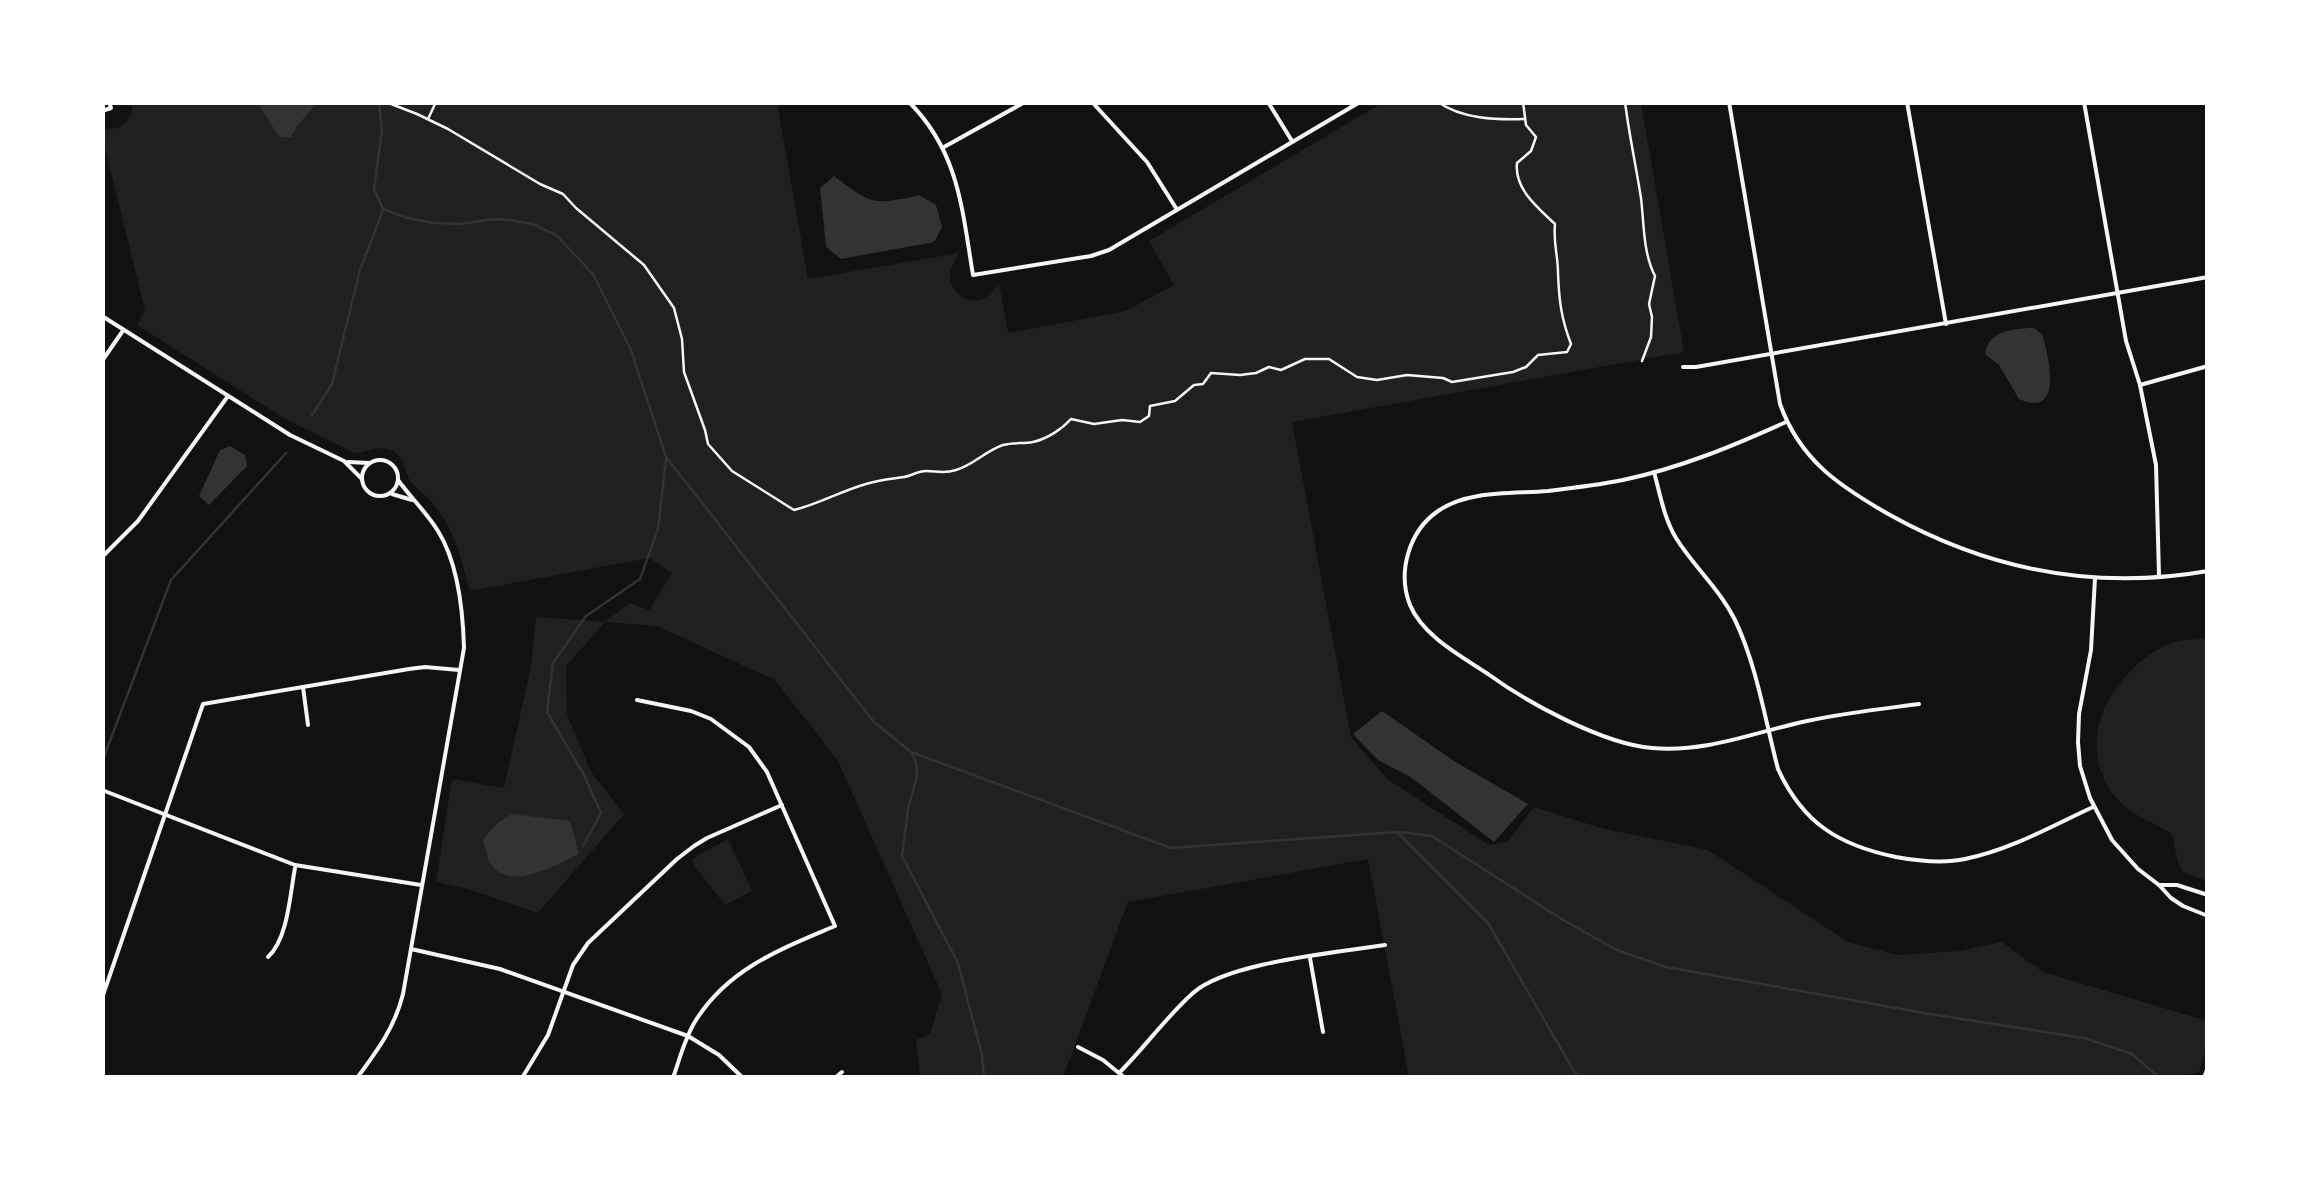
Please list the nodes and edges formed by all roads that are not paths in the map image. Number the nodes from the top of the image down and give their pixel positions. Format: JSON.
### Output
{"nodes":[{"id":1,"x":909,"y":102,"type":"edge"},
{"id":2,"x":1025,"y":102,"type":"edge"},
{"id":3,"x":1092,"y":102,"type":"edge"},
{"id":4,"x":1268,"y":102,"type":"edge"},
{"id":5,"x":1360,"y":102,"type":"edge"},
{"id":6,"x":1729,"y":102,"type":"edge"},
{"id":7,"x":1907,"y":102,"type":"edge"},
{"id":8,"x":2084,"y":102,"type":"edge"},
{"id":9,"x":110,"y":105,"type":"edge"},
{"id":10,"x":102,"y":111,"type":"edge"},
{"id":11,"x":1292,"y":142,"type":"junction"},
{"id":12,"x":944,"y":147,"type":"junction"},
{"id":13,"x":1177,"y":210,"type":"junction"},
{"id":14,"x":2208,"y":277,"type":"edge"},
{"id":15,"x":2117,"y":294,"type":"junction"},
{"id":16,"x":102,"y":316,"type":"edge"},
{"id":17,"x":1946,"y":324,"type":"junction"},
{"id":18,"x":124,"y":330,"type":"junction"},
{"id":19,"x":1772,"y":354,"type":"junction"},
{"id":20,"x":102,"y":360,"type":"edge"},
{"id":21,"x":2208,"y":366,"type":"edge"},
{"id":22,"x":1683,"y":367,"type":"dead end"},
{"id":23,"x":2140,"y":385,"type":"junction"},
{"id":24,"x":228,"y":396,"type":"junction"},
{"id":25,"x":1786,"y":422,"type":"junction"},
{"id":26,"x":344,"y":461,"type":"junction"},
{"id":27,"x":369,"y":463,"type":"junction"},
{"id":28,"x":1654,"y":472,"type":"junction"},
{"id":29,"x":362,"y":479,"type":"junction"},
{"id":30,"x":398,"y":480,"type":"junction"},
{"id":31,"x":388,"y":494,"type":"junction"},
{"id":32,"x":416,"y":502,"type":"junction"},
{"id":33,"x":102,"y":558,"type":"edge"},
{"id":34,"x":2208,"y":571,"type":"edge"},
{"id":35,"x":2159,"y":577,"type":"junction"},
{"id":36,"x":2095,"y":578,"type":"junction"},
{"id":37,"x":460,"y":670,"type":"junction"},
{"id":38,"x":303,"y":688,"type":"junction"},
{"id":39,"x":637,"y":700,"type":"dead end"},
{"id":40,"x":1919,"y":704,"type":"dead end"},
{"id":41,"x":308,"y":725,"type":"dead end"},
{"id":42,"x":1768,"y":730,"type":"junction"},
{"id":43,"x":102,"y":790,"type":"edge"},
{"id":44,"x":782,"y":804,"type":"junction"},
{"id":45,"x":2094,"y":807,"type":"junction"},
{"id":46,"x":166,"y":815,"type":"junction"},
{"id":47,"x":295,"y":866,"type":"junction"},
{"id":48,"x":420,"y":884,"type":"junction"},
{"id":49,"x":2160,"y":884,"type":"junction"},
{"id":50,"x":2208,"y":896,"type":"edge"},
{"id":51,"x":2208,"y":916,"type":"edge"},
{"id":52,"x":1385,"y":945,"type":"dead end"},
{"id":53,"x":411,"y":949,"type":"junction"},
{"id":54,"x":268,"y":957,"type":"dead end"},
{"id":55,"x":1310,"y":957,"type":"junction"},
{"id":56,"x":563,"y":992,"type":"junction"},
{"id":57,"x":102,"y":998,"type":"edge"},
{"id":58,"x":1323,"y":1032,"type":"dead end"},
{"id":59,"x":688,"y":1036,"type":"junction"},
{"id":60,"x":1078,"y":1047,"type":"dead end"},
{"id":61,"x":2208,"y":1070,"type":"edge"},
{"id":62,"x":842,"y":1072,"type":"dead end"},
{"id":63,"x":1120,"y":1072,"type":"junction"},
{"id":64,"x":357,"y":1078,"type":"edge"},
{"id":65,"x":522,"y":1078,"type":"edge"},
{"id":66,"x":673,"y":1078,"type":"edge"},
{"id":67,"x":743,"y":1078,"type":"edge"},
{"id":68,"x":835,"y":1078,"type":"edge"},
{"id":69,"x":1125,"y":1078,"type":"edge"},
{"id":70,"x":2204,"y":1078,"type":"edge"}],
"edges":[{"from":1,"to":12,"type":"street"},
{"from":2,"to":12,"type":"street"},
{"from":3,"to":13,"type":"street"},
{"from":4,"to":11,"type":"street"},
{"from":5,"to":11,"type":"street"},
{"from":6,"to":19,"type":"street"},
{"from":7,"to":17,"type":"street"},
{"from":8,"to":15,"type":"street"},
{"from":9,"to":10,"type":"street"},
{"from":11,"to":13,"type":"street"},
{"from":12,"to":13,"type":"street"},
{"from":14,"to":15,"type":"street"},
{"from":15,"to":17,"type":"street"},
{"from":15,"to":23,"type":"street"},
{"from":16,"to":18,"type":"street"},
{"from":17,"to":19,"type":"street"},
{"from":18,"to":20,"type":"street"},
{"from":18,"to":24,"type":"street"},
{"from":19,"to":22,"type":"street"},
{"from":19,"to":25,"type":"street"},
{"from":21,"to":23,"type":"street"},
{"from":23,"to":35,"type":"street"},
{"from":24,"to":26,"type":"street"},
{"from":24,"to":33,"type":"street"},
{"from":25,"to":28,"type":"street"},
{"from":25,"to":36,"type":"street"},
{"from":26,"to":27,"type":"street"},
{"from":26,"to":29,"type":"street"},
{"from":27,"to":29,"type":"street"},
{"from":27,"to":30,"type":"street"},
{"from":28,"to":42,"type":"street"},
{"from":28,"to":42,"type":"street"},
{"from":29,"to":31,"type":"street"},
{"from":30,"to":31,"type":"street"},
{"from":30,"to":32,"type":"street"},
{"from":31,"to":32,"type":"street"},
{"from":32,"to":37,"type":"street"},
{"from":34,"to":35,"type":"street"},
{"from":35,"to":36,"type":"street"},
{"from":36,"to":45,"type":"street"},
{"from":37,"to":38,"type":"street"},
{"from":37,"to":48,"type":"street"},
{"from":38,"to":41,"type":"street"},
{"from":38,"to":46,"type":"street"},
{"from":39,"to":44,"type":"street"},
{"from":40,"to":42,"type":"street"},
{"from":42,"to":45,"type":"street"},
{"from":43,"to":46,"type":"street"},
{"from":44,"to":56,"type":"street"},
{"from":44,"to":59,"type":"street"},
{"from":45,"to":49,"type":"street"},
{"from":46,"to":47,"type":"street"},
{"from":46,"to":57,"type":"street"},
{"from":47,"to":48,"type":"street"},
{"from":47,"to":54,"type":"street"},
{"from":48,"to":53,"type":"street"},
{"from":49,"to":50,"type":"street"},
{"from":49,"to":51,"type":"street"},
{"from":52,"to":55,"type":"street"},
{"from":53,"to":56,"type":"street"},
{"from":53,"to":64,"type":"street"},
{"from":55,"to":58,"type":"street"},
{"from":55,"to":63,"type":"street"},
{"from":56,"to":59,"type":"street"},
{"from":56,"to":65,"type":"street"},
{"from":59,"to":66,"type":"street"},
{"from":59,"to":67,"type":"street"},
{"from":60,"to":63,"type":"street"},
{"from":61,"to":70,"type":"main road"},
{"from":62,"to":68,"type":"street"},
{"from":63,"to":69,"type":"street"}]}
